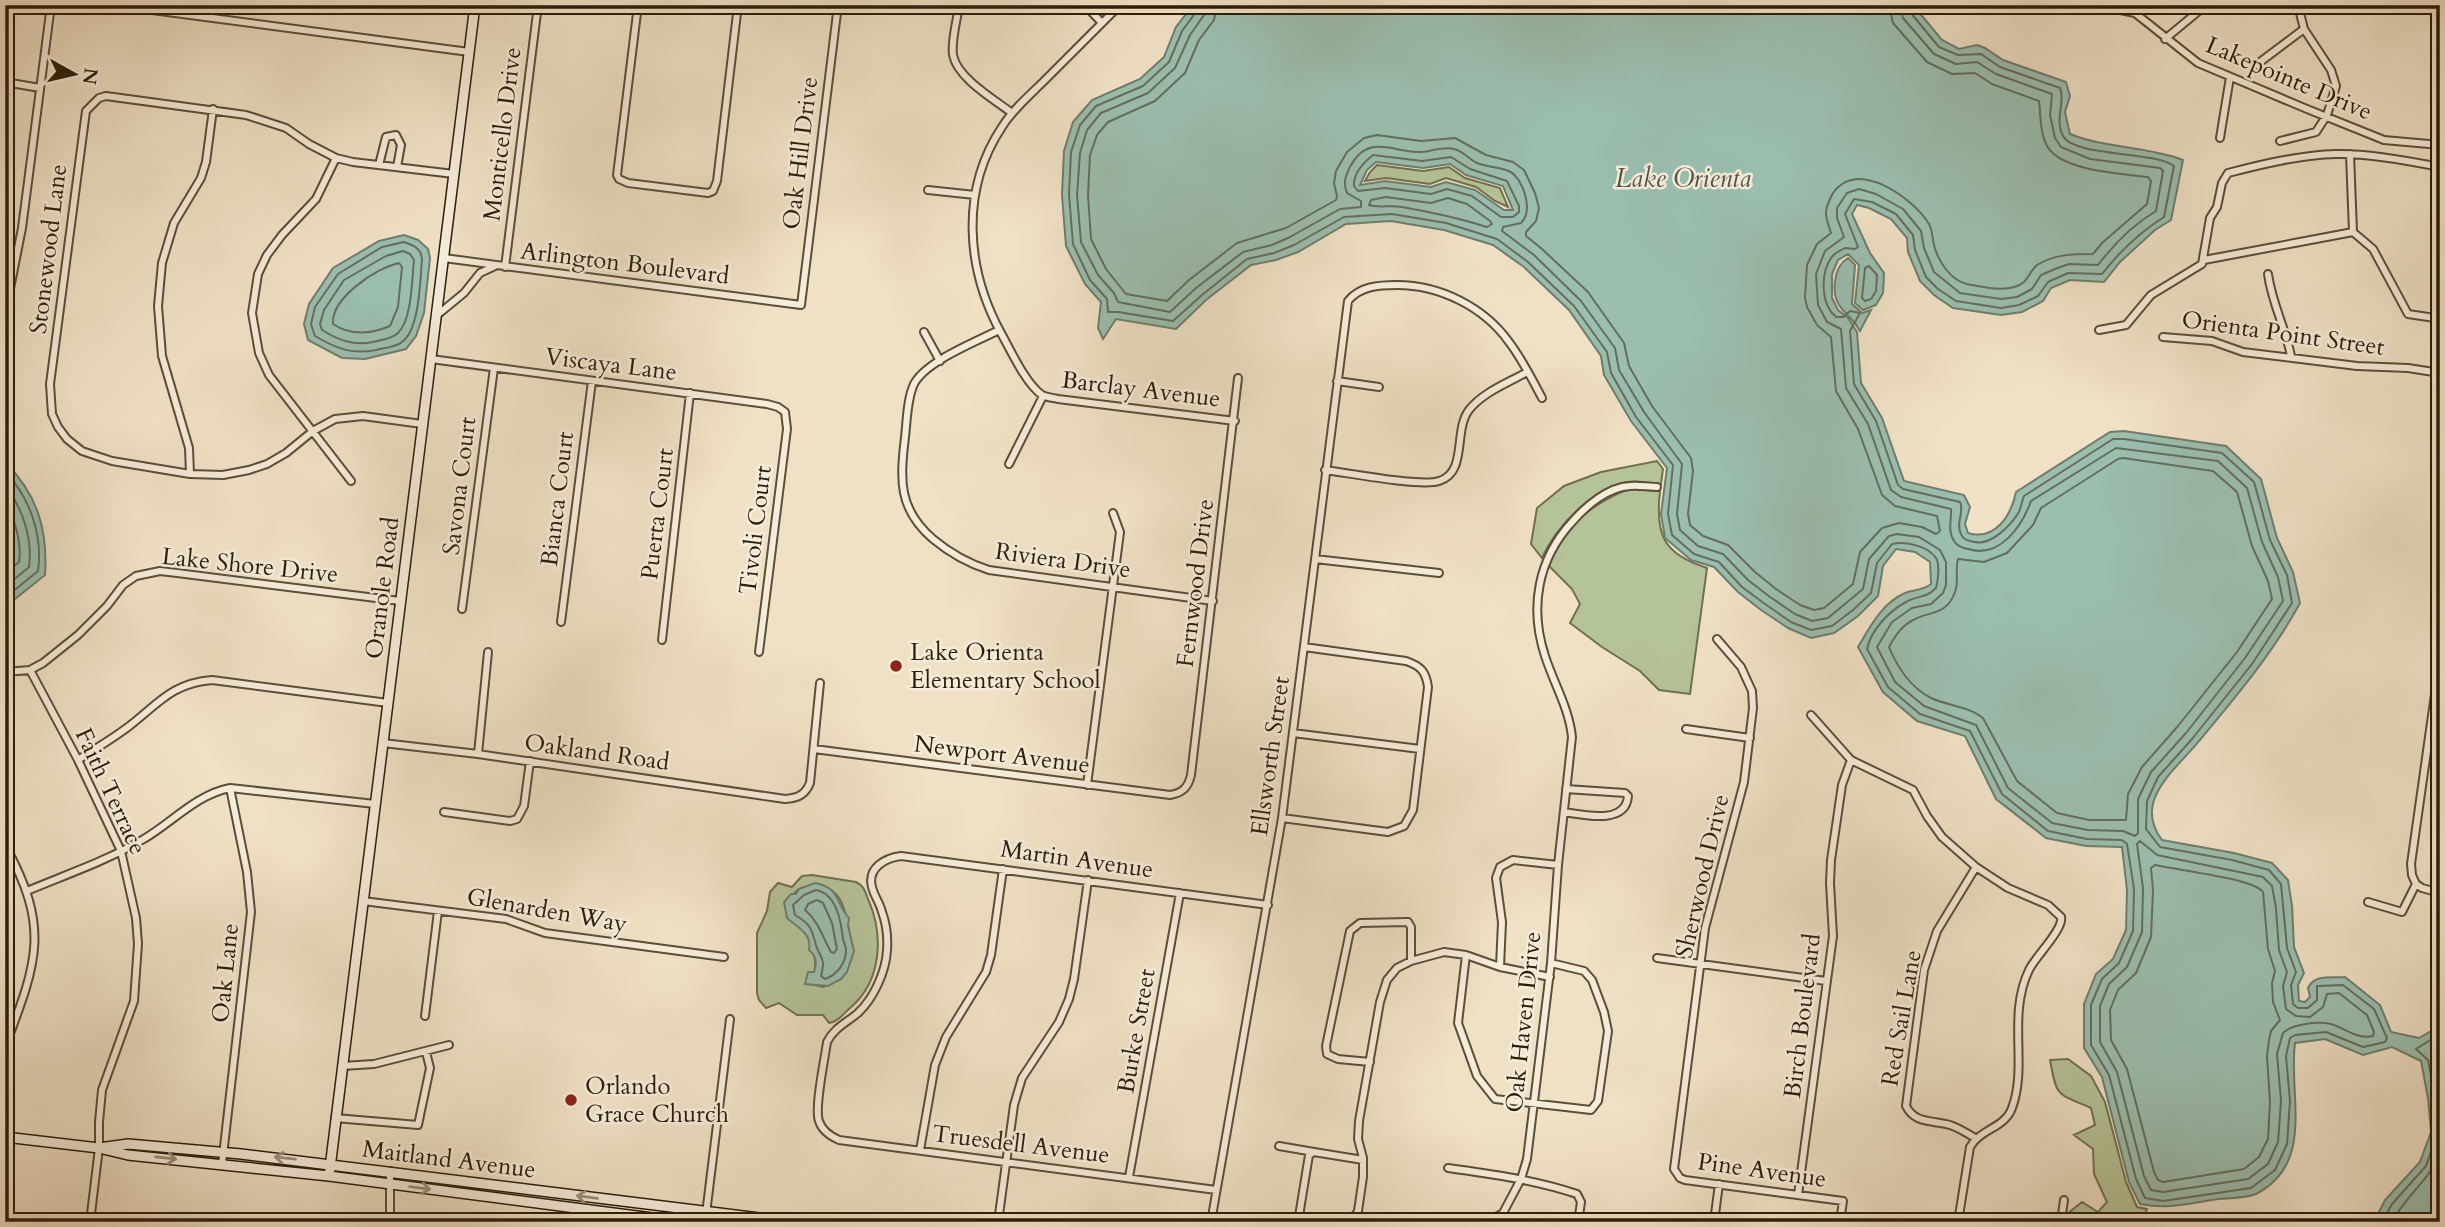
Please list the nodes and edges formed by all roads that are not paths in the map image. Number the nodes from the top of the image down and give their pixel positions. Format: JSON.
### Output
{"nodes":[{"id":1,"x":51,"y":5,"type":"edge"},
{"id":2,"x":114,"y":5,"type":"edge"},
{"id":3,"x":475,"y":5,"type":"edge"},
{"id":4,"x":538,"y":5,"type":"edge"},
{"id":5,"x":638,"y":5,"type":"edge"},
{"id":6,"x":738,"y":5,"type":"edge"},
{"id":7,"x":838,"y":5,"type":"edge"},
{"id":8,"x":959,"y":5,"type":"edge"},
{"id":9,"x":1085,"y":5,"type":"edge"},
{"id":10,"x":1120,"y":5,"type":"edge"},
{"id":11,"x":2096,"y":5,"type":"edge"},
{"id":12,"x":2140,"y":5,"type":"edge"},
{"id":13,"x":2206,"y":5,"type":"edge"},
{"id":14,"x":2298,"y":5,"type":"edge"},
{"id":15,"x":2135,"y":13,"type":"junction"},
{"id":16,"x":1102,"y":23,"type":"junction"},
{"id":17,"x":2304,"y":29,"type":"junction"},
{"id":18,"x":2165,"y":39,"type":"junction"},
{"id":19,"x":469,"y":52,"type":"junction"},
{"id":20,"x":2256,"y":65,"type":"dead end"},
{"id":21,"x":2230,"y":77,"type":"junction"},
{"id":22,"x":5,"y":82,"type":"edge"},
{"id":23,"x":40,"y":88,"type":"junction"},
{"id":24,"x":213,"y":109,"type":"junction"},
{"id":25,"x":1012,"y":113,"type":"junction"},
{"id":26,"x":2327,"y":115,"type":"junction"},
{"id":27,"x":2220,"y":138,"type":"dead end"},
{"id":28,"x":2280,"y":141,"type":"dead end"},
{"id":29,"x":2440,"y":145,"type":"edge"},
{"id":30,"x":2350,"y":154,"type":"junction"},
{"id":31,"x":336,"y":158,"type":"junction"},
{"id":32,"x":379,"y":165,"type":"junction"},
{"id":33,"x":397,"y":167,"type":"junction"},
{"id":34,"x":2440,"y":167,"type":"edge"},
{"id":35,"x":454,"y":174,"type":"junction"},
{"id":36,"x":928,"y":190,"type":"dead end"},
{"id":37,"x":975,"y":195,"type":"junction"},
{"id":38,"x":2353,"y":232,"type":"junction"},
{"id":39,"x":444,"y":258,"type":"junction"},
{"id":40,"x":2204,"y":260,"type":"junction"},
{"id":41,"x":495,"y":266,"type":"junction"},
{"id":42,"x":505,"y":267,"type":"junction"},
{"id":43,"x":2268,"y":274,"type":"dead end"},
{"id":44,"x":2440,"y":280,"type":"edge"},
{"id":45,"x":801,"y":305,"type":"joint"},
{"id":46,"x":5,"y":314,"type":"edge"},
{"id":47,"x":436,"y":316,"type":"junction"},
{"id":48,"x":999,"y":330,"type":"junction"},
{"id":49,"x":2099,"y":330,"type":"dead end"},
{"id":50,"x":924,"y":332,"type":"dead end"},
{"id":51,"x":2163,"y":337,"type":"dead end"},
{"id":52,"x":2291,"y":356,"type":"junction"},
{"id":53,"x":431,"y":359,"type":"junction"},
{"id":54,"x":940,"y":361,"type":"junction"},
{"id":55,"x":494,"y":368,"type":"junction"},
{"id":56,"x":1528,"y":372,"type":"junction"},
{"id":57,"x":2440,"y":373,"type":"edge"},
{"id":58,"x":1238,"y":378,"type":"dead end"},
{"id":59,"x":592,"y":381,"type":"junction"},
{"id":60,"x":1336,"y":381,"type":"junction"},
{"id":61,"x":1379,"y":387,"type":"dead end"},
{"id":62,"x":690,"y":393,"type":"junction"},
{"id":63,"x":1043,"y":396,"type":"junction"},
{"id":64,"x":1542,"y":398,"type":"dead end"},
{"id":65,"x":785,"y":412,"type":"joint"},
{"id":66,"x":1235,"y":421,"type":"junction"},
{"id":67,"x":422,"y":424,"type":"junction"},
{"id":68,"x":313,"y":431,"type":"junction"},
{"id":69,"x":1009,"y":464,"type":"dead end"},
{"id":70,"x":1325,"y":470,"type":"junction"},
{"id":71,"x":190,"y":474,"type":"junction"},
{"id":72,"x":351,"y":481,"type":"dead end"},
{"id":73,"x":1657,"y":487,"type":"dead end"},
{"id":74,"x":1113,"y":513,"type":"dead end"},
{"id":75,"x":1315,"y":559,"type":"junction"},
{"id":76,"x":1439,"y":573,"type":"dead end"},
{"id":77,"x":1113,"y":586,"type":"junction"},
{"id":78,"x":400,"y":601,"type":"junction"},
{"id":79,"x":1213,"y":601,"type":"junction"},
{"id":80,"x":463,"y":609,"type":"dead end"},
{"id":81,"x":561,"y":622,"type":"dead end"},
{"id":82,"x":1717,"y":639,"type":"dead end"},
{"id":83,"x":662,"y":640,"type":"dead end"},
{"id":84,"x":1304,"y":648,"type":"junction"},
{"id":85,"x":488,"y":652,"type":"dead end"},
{"id":86,"x":759,"y":652,"type":"dead end"},
{"id":87,"x":2440,"y":659,"type":"edge"},
{"id":88,"x":2439,"y":665,"type":"edge"},
{"id":89,"x":30,"y":670,"type":"junction"},
{"id":90,"x":5,"y":672,"type":"edge"},
{"id":91,"x":820,"y":683,"type":"dead end"},
{"id":92,"x":388,"y":703,"type":"junction"},
{"id":93,"x":1811,"y":715,"type":"dead end"},
{"id":94,"x":1686,"y":729,"type":"dead end"},
{"id":95,"x":1293,"y":733,"type":"junction"},
{"id":96,"x":1750,"y":737,"type":"junction"},
{"id":97,"x":383,"y":743,"type":"junction"},
{"id":98,"x":814,"y":749,"type":"junction"},
{"id":99,"x":1420,"y":750,"type":"junction"},
{"id":100,"x":478,"y":754,"type":"junction"},
{"id":101,"x":78,"y":760,"type":"junction"},
{"id":102,"x":1851,"y":760,"type":"junction"},
{"id":103,"x":530,"y":761,"type":"junction"},
{"id":104,"x":1087,"y":785,"type":"junction"},
{"id":105,"x":230,"y":788,"type":"junction"},
{"id":106,"x":1566,"y":789,"type":"junction"},
{"id":107,"x":1184,"y":790,"type":"joint"},
{"id":108,"x":375,"y":804,"type":"junction"},
{"id":109,"x":444,"y":812,"type":"dead end"},
{"id":110,"x":1564,"y":812,"type":"junction"},
{"id":111,"x":1282,"y":818,"type":"junction"},
{"id":112,"x":5,"y":845,"type":"edge"},
{"id":113,"x":121,"y":851,"type":"junction"},
{"id":114,"x":1558,"y":865,"type":"junction"},
{"id":115,"x":1976,"y":867,"type":"junction"},
{"id":116,"x":1003,"y":869,"type":"junction"},
{"id":117,"x":1088,"y":880,"type":"junction"},
{"id":118,"x":2416,"y":884,"type":"junction"},
{"id":119,"x":27,"y":891,"type":"junction"},
{"id":120,"x":1180,"y":892,"type":"junction"},
{"id":121,"x":2440,"y":892,"type":"edge"},
{"id":122,"x":363,"y":901,"type":"junction"},
{"id":123,"x":2368,"y":902,"type":"dead end"},
{"id":124,"x":1268,"y":905,"type":"junction"},
{"id":125,"x":438,"y":911,"type":"junction"},
{"id":126,"x":1466,"y":956,"type":"junction"},
{"id":127,"x":724,"y":957,"type":"dead end"},
{"id":128,"x":1657,"y":958,"type":"dead end"},
{"id":129,"x":1412,"y":961,"type":"junction"},
{"id":130,"x":1552,"y":963,"type":"junction"},
{"id":131,"x":1701,"y":963,"type":"junction"},
{"id":132,"x":1500,"y":967,"type":"junction"},
{"id":133,"x":1550,"y":977,"type":"junction"},
{"id":134,"x":1826,"y":981,"type":"junction"},
{"id":135,"x":425,"y":1016,"type":"dead end"},
{"id":136,"x":730,"y":1019,"type":"dead end"},
{"id":137,"x":449,"y":1045,"type":"dead end"},
{"id":138,"x":5,"y":1047,"type":"edge"},
{"id":139,"x":426,"y":1052,"type":"junction"},
{"id":140,"x":1370,"y":1062,"type":"junction"},
{"id":141,"x":342,"y":1066,"type":"junction"},
{"id":142,"x":1534,"y":1102,"type":"junction"},
{"id":143,"x":335,"y":1118,"type":"junction"},
{"id":144,"x":824,"y":1130,"type":"joint"},
{"id":145,"x":5,"y":1137,"type":"edge"},
{"id":146,"x":1975,"y":1138,"type":"junction"},
{"id":147,"x":1279,"y":1146,"type":"dead end"},
{"id":148,"x":99,"y":1148,"type":"junction"},
{"id":149,"x":920,"y":1150,"type":"junction"},
{"id":150,"x":223,"y":1152,"type":"junction"},
{"id":151,"x":1314,"y":1152,"type":"junction"},
{"id":152,"x":1363,"y":1160,"type":"junction"},
{"id":153,"x":1006,"y":1161,"type":"junction"},
{"id":154,"x":329,"y":1163,"type":"junction"},
{"id":155,"x":222,"y":1164,"type":"junction"},
{"id":156,"x":1448,"y":1168,"type":"dead end"},
{"id":157,"x":390,"y":1171,"type":"junction"},
{"id":158,"x":1676,"y":1174,"type":"joint"},
{"id":159,"x":328,"y":1176,"type":"junction"},
{"id":160,"x":1129,"y":1177,"type":"junction"},
{"id":161,"x":1521,"y":1179,"type":"junction"},
{"id":162,"x":390,"y":1184,"type":"junction"},
{"id":163,"x":1719,"y":1184,"type":"junction"},
{"id":164,"x":533,"y":1190,"type":"junction"},
{"id":165,"x":1216,"y":1190,"type":"junction"},
{"id":166,"x":1798,"y":1195,"type":"junction"},
{"id":167,"x":2064,"y":1200,"type":"dead end"},
{"id":168,"x":636,"y":1203,"type":"junction"},
{"id":169,"x":546,"y":1205,"type":"junction"},
{"id":170,"x":635,"y":1216,"type":"junction"},
{"id":171,"x":706,"y":1217,"type":"edge"},
{"id":172,"x":752,"y":1220,"type":"edge"},
{"id":173,"x":90,"y":1222,"type":"edge"},
{"id":174,"x":390,"y":1222,"type":"edge"},
{"id":175,"x":683,"y":1222,"type":"edge"},
{"id":176,"x":793,"y":1222,"type":"edge"},
{"id":177,"x":998,"y":1222,"type":"edge"},
{"id":178,"x":1211,"y":1222,"type":"edge"},
{"id":179,"x":1298,"y":1222,"type":"edge"},
{"id":180,"x":1351,"y":1222,"type":"edge"},
{"id":181,"x":1487,"y":1222,"type":"edge"},
{"id":182,"x":1578,"y":1222,"type":"edge"},
{"id":183,"x":1714,"y":1222,"type":"edge"},
{"id":184,"x":1840,"y":1222,"type":"edge"},
{"id":185,"x":1958,"y":1222,"type":"edge"},
{"id":186,"x":2061,"y":1222,"type":"edge"}],
"edges":[{"from":1,"to":23,"type":"street"},
{"from":2,"to":19,"type":"street"},
{"from":3,"to":19,"type":"main road","name":"Oranole Road"},
{"from":4,"to":42,"type":"street","name":"Monticello Drive"},
{"from":5,"to":6,"type":"street"},
{"from":7,"to":45,"type":"street","name":"Oak Hill Drive"},
{"from":8,"to":25,"type":"street"},
{"from":9,"to":16,"type":"street"},
{"from":10,"to":16,"type":"street","name":"Barclay Avenue"},
{"from":11,"to":15,"type":"street","name":"Lakepointe Drive"},
{"from":12,"to":15,"type":"street"},
{"from":13,"to":18,"type":"street"},
{"from":14,"to":17,"type":"street"},
{"from":15,"to":18,"type":"street","name":"Lakepointe Drive"},
{"from":16,"to":25,"type":"street","name":"Barclay Avenue"},
{"from":17,"to":20,"type":"street"},
{"from":17,"to":26,"type":"street"},
{"from":18,"to":21,"type":"street","name":"Lakepointe Drive"},
{"from":19,"to":35,"type":"main road","name":"Oranole Road"},
{"from":21,"to":26,"type":"street","name":"Lakepointe Drive"},
{"from":21,"to":27,"type":"street"},
{"from":22,"to":23,"type":"street"},
{"from":23,"to":46,"type":"street"},
{"from":24,"to":31,"type":"street","name":"Stonewood Lane"},
{"from":24,"to":71,"type":"street"},
{"from":24,"to":71,"type":"street","name":"Stonewood Lane"},
{"from":25,"to":37,"type":"street","name":"Barclay Avenue"},
{"from":26,"to":28,"type":"street"},
{"from":26,"to":29,"type":"street","name":"Lakepointe Drive"},
{"from":30,"to":34,"type":"street"},
{"from":30,"to":38,"type":"street"},
{"from":30,"to":40,"type":"street"},
{"from":31,"to":32,"type":"street","name":"Stonewood Lane"},
{"from":31,"to":68,"type":"street"},
{"from":32,"to":33,"type":"street","name":"Stonewood Lane"},
{"from":32,"to":33,"type":"street"},
{"from":33,"to":35,"type":"street","name":"Stonewood Lane"},
{"from":35,"to":39,"type":"main road","name":"Oranole Road"},
{"from":36,"to":37,"type":"street"},
{"from":37,"to":48,"type":"street","name":"Barclay Avenue"},
{"from":38,"to":40,"type":"street"},
{"from":38,"to":44,"type":"street"},
{"from":39,"to":41,"type":"street","name":"Arlington Boulevard"},
{"from":39,"to":47,"type":"main road","name":"Oranole Road"},
{"from":40,"to":49,"type":"street"},
{"from":41,"to":42,"type":"street","name":"Arlington Boulevard"},
{"from":41,"to":47,"type":"street"},
{"from":42,"to":45,"type":"street","name":"Arlington Boulevard"},
{"from":43,"to":52,"type":"street"},
{"from":47,"to":53,"type":"main road","name":"Oranole Road"},
{"from":48,"to":54,"type":"street","name":"Riviera Drive"},
{"from":48,"to":63,"type":"street","name":"Barclay Avenue"},
{"from":50,"to":54,"type":"street"},
{"from":51,"to":52,"type":"street","name":"Orienta Point Street"},
{"from":52,"to":57,"type":"street","name":"Orienta Point Street"},
{"from":53,"to":55,"type":"street","name":"Viscaya Lane"},
{"from":53,"to":67,"type":"main road","name":"Oranole Road"},
{"from":54,"to":77,"type":"street","name":"Riviera Drive"},
{"from":55,"to":59,"type":"street","name":"Viscaya Lane"},
{"from":55,"to":80,"type":"street","name":"Savona Court"},
{"from":56,"to":60,"type":"street","name":"Ellsworth Street"},
{"from":56,"to":64,"type":"street"},
{"from":56,"to":70,"type":"street"},
{"from":58,"to":66,"type":"street","name":"Fernwood Drive"},
{"from":59,"to":62,"type":"street","name":"Viscaya Lane"},
{"from":59,"to":81,"type":"street","name":"Bianca Court"},
{"from":60,"to":61,"type":"street"},
{"from":60,"to":70,"type":"street","name":"Ellsworth Street"},
{"from":62,"to":65,"type":"street","name":"Viscaya Lane"},
{"from":62,"to":83,"type":"street","name":"Puerta Court"},
{"from":63,"to":66,"type":"street","name":"Barclay Avenue"},
{"from":63,"to":69,"type":"street"},
{"from":65,"to":86,"type":"street","name":"Tivoli Court"},
{"from":66,"to":79,"type":"street","name":"Fernwood Drive"},
{"from":67,"to":68,"type":"street","name":"Stonewood Lane"},
{"from":67,"to":78,"type":"main road","name":"Oranole Road"},
{"from":68,"to":71,"type":"street","name":"Stonewood Lane"},
{"from":68,"to":72,"type":"street"},
{"from":70,"to":75,"type":"street","name":"Ellsworth Street"},
{"from":73,"to":106,"type":"street","name":"Oak Haven Drive"},
{"from":74,"to":77,"type":"street"},
{"from":75,"to":76,"type":"street"},
{"from":75,"to":84,"type":"street","name":"Ellsworth Street"},
{"from":77,"to":79,"type":"street","name":"Riviera Drive"},
{"from":77,"to":104,"type":"street"},
{"from":78,"to":89,"type":"street","name":"Lake Shore Drive"},
{"from":78,"to":92,"type":"main road","name":"Oranole Road"},
{"from":79,"to":107,"type":"street","name":"Fernwood Drive"},
{"from":82,"to":96,"type":"street","name":"Sherwood Drive"},
{"from":84,"to":95,"type":"street","name":"Ellsworth Street"},
{"from":84,"to":99,"type":"street"},
{"from":85,"to":100,"type":"street"},
{"from":87,"to":88,"type":"street"},
{"from":88,"to":118,"type":"street"},
{"from":89,"to":90,"type":"street","name":"Lake Shore Drive"},
{"from":89,"to":101,"type":"street","name":"Faith Terrace"},
{"from":91,"to":98,"type":"street"},
{"from":92,"to":97,"type":"main road","name":"Oranole Road"},
{"from":92,"to":101,"type":"street"},
{"from":93,"to":102,"type":"street"},
{"from":94,"to":96,"type":"street"},
{"from":95,"to":99,"type":"street"},
{"from":95,"to":111,"type":"street","name":"Ellsworth Street"},
{"from":96,"to":131,"type":"street","name":"Sherwood Drive"},
{"from":97,"to":100,"type":"street","name":"Oakland Road"},
{"from":97,"to":108,"type":"main road","name":"Oranole Road"},
{"from":98,"to":103,"type":"street","name":"Oakland Road"},
{"from":98,"to":104,"type":"street","name":"Newport Avenue"},
{"from":99,"to":111,"type":"street"},
{"from":100,"to":103,"type":"street","name":"Oakland Road"},
{"from":101,"to":113,"type":"street","name":"Faith Terrace"},
{"from":102,"to":115,"type":"street"},
{"from":102,"to":134,"type":"street","name":"Birch Boulevard"},
{"from":103,"to":109,"type":"street"},
{"from":104,"to":107,"type":"street","name":"Newport Avenue"},
{"from":105,"to":108,"type":"street"},
{"from":105,"to":113,"type":"street"},
{"from":105,"to":150,"type":"street","name":"Oak Lane"},
{"from":106,"to":110,"type":"street","name":"Oak Haven Drive"},
{"from":106,"to":110,"type":"street"},
{"from":108,"to":122,"type":"main road","name":"Oranole Road"},
{"from":110,"to":114,"type":"street","name":"Oak Haven Drive"},
{"from":111,"to":124,"type":"street","name":"Ellsworth Street"},
{"from":112,"to":119,"type":"street"},
{"from":113,"to":119,"type":"street"},
{"from":113,"to":148,"type":"street","name":"Faith Terrace"},
{"from":114,"to":130,"type":"street","name":"Oak Haven Drive"},
{"from":114,"to":132,"type":"street"},
{"from":115,"to":146,"type":"street","name":"Red Sail Lane"},
{"from":115,"to":146,"type":"street"},
{"from":116,"to":117,"type":"street","name":"Martin Avenue"},
{"from":116,"to":144,"type":"street","name":"Martin Avenue"},
{"from":116,"to":149,"type":"street"},
{"from":117,"to":120,"type":"street","name":"Martin Avenue"},
{"from":117,"to":153,"type":"street"},
{"from":118,"to":121,"type":"street"},
{"from":118,"to":123,"type":"street"},
{"from":119,"to":138,"type":"street"},
{"from":120,"to":124,"type":"street","name":"Martin Avenue"},
{"from":120,"to":160,"type":"street","name":"Burke Street"},
{"from":122,"to":125,"type":"street","name":"Glenarden Way"},
{"from":122,"to":141,"type":"main road","name":"Oranole Road"},
{"from":124,"to":165,"type":"street","name":"Ellsworth Street"},
{"from":125,"to":127,"type":"street","name":"Glenarden Way"},
{"from":125,"to":135,"type":"street"},
{"from":126,"to":129,"type":"street"},
{"from":126,"to":132,"type":"street"},
{"from":126,"to":142,"type":"street"},
{"from":128,"to":131,"type":"street"},
{"from":129,"to":140,"type":"street"},
{"from":129,"to":140,"type":"street"},
{"from":130,"to":133,"type":"street","name":"Oak Haven Drive"},
{"from":130,"to":142,"type":"street"},
{"from":131,"to":134,"type":"street"},
{"from":131,"to":158,"type":"street","name":"Sherwood Drive"},
{"from":132,"to":133,"type":"street"},
{"from":133,"to":142,"type":"street","name":"Oak Haven Drive"},
{"from":134,"to":166,"type":"street","name":"Birch Boulevard"},
{"from":136,"to":171,"type":"street"},
{"from":137,"to":139,"type":"street"},
{"from":139,"to":141,"type":"street"},
{"from":139,"to":143,"type":"street"},
{"from":140,"to":152,"type":"street"},
{"from":141,"to":143,"type":"main road","name":"Oranole Road"},
{"from":142,"to":161,"type":"street","name":"Oak Haven Drive"},
{"from":143,"to":154,"type":"main road","name":"Oranole Road"},
{"from":144,"to":149,"type":"street","name":"Truesdell Avenue"},
{"from":145,"to":148,"type":"main road","name":"Maitland Avenue"},
{"from":146,"to":185,"type":"street"},
{"from":147,"to":151,"type":"street"},
{"from":148,"to":150,"type":"main road","name":"Maitland Avenue"},
{"from":148,"to":155,"type":"main road","name":"Maitland Avenue","one_way":true},
{"from":148,"to":173,"type":"street","name":"Faith Terrace"},
{"from":149,"to":153,"type":"street","name":"Truesdell Avenue"},
{"from":154,"to":150,"type":"main road","name":"Maitland Avenue","one_way":true},
{"from":150,"to":155,"type":"street","name":"Oak Lane"},
{"from":151,"to":152,"type":"street"},
{"from":151,"to":179,"type":"street"},
{"from":152,"to":180,"type":"street"},
{"from":153,"to":160,"type":"street","name":"Truesdell Avenue"},
{"from":153,"to":177,"type":"street"},
{"from":154,"to":157,"type":"main road","name":"Maitland Avenue"},
{"from":154,"to":159,"type":"main road","name":"Oranole Road"},
{"from":155,"to":159,"type":"main road","name":"Maitland Avenue"},
{"from":156,"to":161,"type":"street"},
{"from":157,"to":162,"type":"street"},
{"from":157,"to":164,"type":"main road","name":"Maitland Avenue"},
{"from":158,"to":163,"type":"street","name":"Pine Avenue"},
{"from":159,"to":162,"type":"main road","name":"Maitland Avenue"},
{"from":160,"to":165,"type":"street","name":"Truesdell Avenue"},
{"from":161,"to":181,"type":"street","name":"Oak Haven Drive"},
{"from":161,"to":182,"type":"street"},
{"from":162,"to":169,"type":"main road","name":"Maitland Avenue","one_way":true},
{"from":162,"to":174,"type":"street"},
{"from":163,"to":166,"type":"street","name":"Pine Avenue"},
{"from":163,"to":183,"type":"street"},
{"from":168,"to":164,"type":"main road","name":"Maitland Avenue","one_way":true},
{"from":164,"to":169,"type":"main road"},
{"from":165,"to":178,"type":"street","name":"Ellsworth Street"},
{"from":166,"to":184,"type":"street","name":"Pine Avenue"},
{"from":167,"to":186,"type":"street"},
{"from":168,"to":170,"type":"street"},
{"from":168,"to":171,"type":"main road","name":"Maitland Avenue"},
{"from":169,"to":170,"type":"main road","name":"Maitland Avenue"},
{"from":170,"to":175,"type":"main road","name":"Maitland Avenue"},
{"from":171,"to":172,"type":"main road","name":"Maitland Avenue"},
{"from":172,"to":176,"type":"main road","name":"Maitland Avenue"}]}
